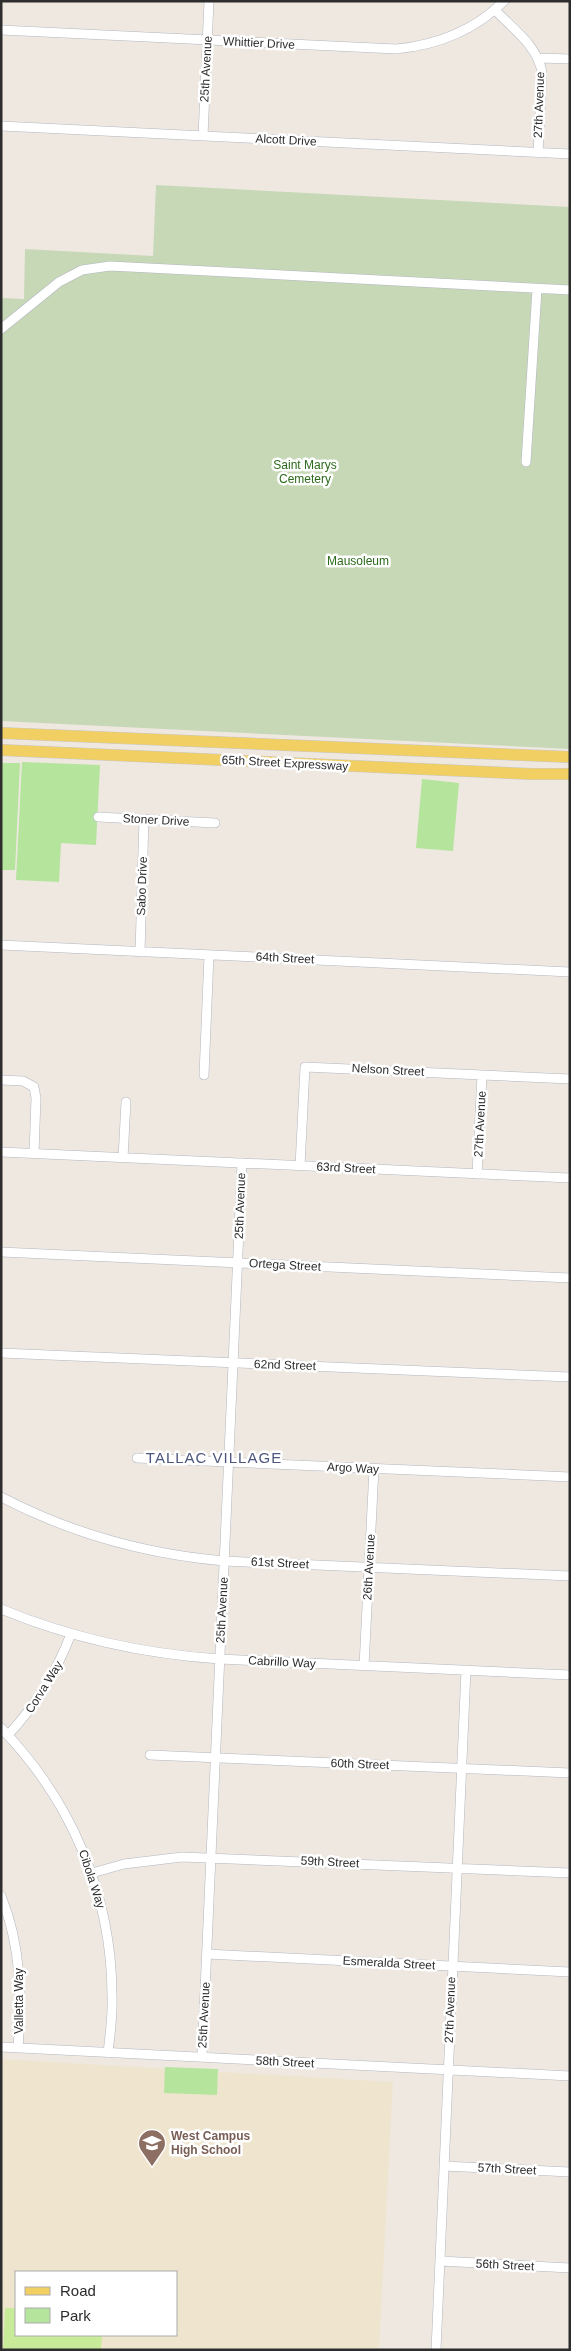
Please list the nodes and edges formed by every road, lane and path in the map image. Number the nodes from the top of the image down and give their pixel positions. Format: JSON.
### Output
{"nodes":[{"id":1,"x":210,"y":1,"type":"edge"},
{"id":2,"x":504,"y":1,"type":"edge"},
{"id":3,"x":495,"y":10,"type":"junction"},
{"id":4,"x":1,"y":30,"type":"edge"},
{"id":5,"x":208,"y":40,"type":"junction"},
{"id":6,"x":539,"y":58,"type":"junction"},
{"id":7,"x":570,"y":59,"type":"edge"},
{"id":8,"x":1,"y":126,"type":"edge"},
{"id":9,"x":203,"y":136,"type":"junction"},
{"id":10,"x":538,"y":153,"type":"junction"},
{"id":11,"x":570,"y":154,"type":"edge"},
{"id":12,"x":537,"y":289,"type":"junction"},
{"id":13,"x":570,"y":290,"type":"edge"},
{"id":14,"x":1,"y":329,"type":"edge"},
{"id":15,"x":526,"y":462,"type":"dead end"},
{"id":16,"x":1,"y":733,"type":"edge"},
{"id":17,"x":1,"y":750,"type":"edge"},
{"id":18,"x":570,"y":757,"type":"edge"},
{"id":19,"x":570,"y":774,"type":"edge"},
{"id":20,"x":98,"y":817,"type":"dead end"},
{"id":21,"x":144,"y":819,"type":"junction"},
{"id":22,"x":215,"y":823,"type":"dead end"},
{"id":23,"x":1,"y":945,"type":"edge"},
{"id":24,"x":140,"y":952,"type":"junction"},
{"id":25,"x":209,"y":955,"type":"junction"},
{"id":26,"x":570,"y":972,"type":"edge"},
{"id":27,"x":204,"y":1075,"type":"dead end"},
{"id":28,"x":482,"y":1075,"type":"junction"},
{"id":29,"x":570,"y":1079,"type":"edge"},
{"id":30,"x":1,"y":1080,"type":"edge"},
{"id":31,"x":126,"y":1102,"type":"dead end"},
{"id":32,"x":1,"y":1152,"type":"edge"},
{"id":33,"x":34,"y":1153,"type":"junction"},
{"id":34,"x":123,"y":1158,"type":"junction"},
{"id":35,"x":242,"y":1163,"type":"junction"},
{"id":36,"x":300,"y":1166,"type":"junction"},
{"id":37,"x":477,"y":1174,"type":"junction"},
{"id":38,"x":570,"y":1178,"type":"edge"},
{"id":39,"x":1,"y":1252,"type":"edge"},
{"id":40,"x":237,"y":1263,"type":"junction"},
{"id":41,"x":570,"y":1278,"type":"edge"},
{"id":42,"x":1,"y":1353,"type":"edge"},
{"id":43,"x":233,"y":1363,"type":"junction"},
{"id":44,"x":570,"y":1377,"type":"edge"},
{"id":45,"x":137,"y":1458,"type":"dead end"},
{"id":46,"x":229,"y":1462,"type":"junction"},
{"id":47,"x":374,"y":1469,"type":"junction"},
{"id":48,"x":570,"y":1477,"type":"edge"},
{"id":49,"x":1,"y":1497,"type":"edge"},
{"id":50,"x":224,"y":1561,"type":"junction"},
{"id":51,"x":369,"y":1567,"type":"junction"},
{"id":52,"x":570,"y":1576,"type":"edge"},
{"id":53,"x":1,"y":1609,"type":"edge"},
{"id":54,"x":72,"y":1634,"type":"junction"},
{"id":55,"x":220,"y":1659,"type":"junction"},
{"id":56,"x":364,"y":1666,"type":"junction"},
{"id":57,"x":466,"y":1670,"type":"junction"},
{"id":58,"x":570,"y":1675,"type":"edge"},
{"id":59,"x":5,"y":1732,"type":"edge"},
{"id":60,"x":150,"y":1755,"type":"dead end"},
{"id":61,"x":216,"y":1758,"type":"junction"},
{"id":62,"x":462,"y":1768,"type":"junction"},
{"id":63,"x":570,"y":1773,"type":"edge"},
{"id":64,"x":212,"y":1857,"type":"junction"},
{"id":65,"x":458,"y":1868,"type":"junction"},
{"id":66,"x":92,"y":1873,"type":"junction"},
{"id":67,"x":570,"y":1873,"type":"edge"},
{"id":68,"x":1,"y":1896,"type":"edge"},
{"id":69,"x":207,"y":1954,"type":"junction"},
{"id":70,"x":452,"y":1967,"type":"junction"},
{"id":71,"x":570,"y":1972,"type":"edge"},
{"id":72,"x":1,"y":2047,"type":"edge"},
{"id":73,"x":18,"y":2048,"type":"junction"},
{"id":74,"x":108,"y":2053,"type":"junction"},
{"id":75,"x":202,"y":2057,"type":"junction"},
{"id":76,"x":448,"y":2070,"type":"junction"},
{"id":77,"x":570,"y":2076,"type":"edge"},
{"id":78,"x":444,"y":2166,"type":"junction"},
{"id":79,"x":570,"y":2172,"type":"edge"},
{"id":80,"x":440,"y":2261,"type":"junction"},
{"id":81,"x":570,"y":2268,"type":"edge"},
{"id":82,"x":436,"y":2350,"type":"edge"}],
"edges":[{"from":1,"to":5,"type":"street","name":"25th Avenue"},
{"from":2,"to":3,"type":"street","name":"Whittier Drive"},
{"from":3,"to":5,"type":"street","name":"Whittier Drive"},
{"from":3,"to":6,"type":"street"},
{"from":4,"to":5,"type":"street","name":"Whittier Drive"},
{"from":5,"to":9,"type":"street","name":"25th Avenue"},
{"from":6,"to":7,"type":"street"},
{"from":6,"to":10,"type":"street","name":"27th Avenue"},
{"from":8,"to":9,"type":"street","name":"Alcott Drive"},
{"from":9,"to":10,"type":"street","name":"Alcott Drive"},
{"from":10,"to":11,"type":"street","name":"Alcott Drive"},
{"from":12,"to":13,"type":"street"},
{"from":12,"to":14,"type":"street"},
{"from":12,"to":15,"type":"street"},
{"from":16,"to":18,"type":"main road","name":"65th Street Expressway"},
{"from":17,"to":19,"type":"main road","name":"65th Street Expressway"},
{"from":20,"to":21,"type":"street","name":"Stoner Drive"},
{"from":21,"to":22,"type":"street","name":"Stoner Drive"},
{"from":21,"to":24,"type":"street","name":"Sabo Drive"},
{"from":23,"to":24,"type":"street","name":"64th Street"},
{"from":24,"to":25,"type":"street","name":"64th Street"},
{"from":25,"to":26,"type":"street","name":"64th Street"},
{"from":25,"to":27,"type":"street"},
{"from":28,"to":29,"type":"street","name":"Nelson Street"},
{"from":28,"to":36,"type":"street","name":"Nelson Street"},
{"from":28,"to":37,"type":"street","name":"27th Avenue"},
{"from":30,"to":33,"type":"street"},
{"from":31,"to":34,"type":"street"},
{"from":32,"to":33,"type":"street","name":"63rd Street"},
{"from":33,"to":34,"type":"street","name":"63rd Street"},
{"from":34,"to":35,"type":"street","name":"63rd Street"},
{"from":35,"to":36,"type":"street","name":"63rd Street"},
{"from":35,"to":40,"type":"street","name":"25th Avenue"},
{"from":36,"to":37,"type":"street","name":"63rd Street"},
{"from":37,"to":38,"type":"street","name":"63rd Street"},
{"from":39,"to":40,"type":"street","name":"Ortega Street"},
{"from":40,"to":41,"type":"street","name":"Ortega Street"},
{"from":40,"to":43,"type":"street","name":"25th Avenue"},
{"from":42,"to":43,"type":"street","name":"62nd Street"},
{"from":43,"to":44,"type":"street","name":"62nd Street"},
{"from":43,"to":46,"type":"street","name":"25th Avenue"},
{"from":45,"to":46,"type":"street","name":"Argo Way"},
{"from":46,"to":47,"type":"street","name":"Argo Way"},
{"from":46,"to":50,"type":"street","name":"25th Avenue"},
{"from":47,"to":48,"type":"street","name":"Argo Way"},
{"from":47,"to":51,"type":"street","name":"26th Avenue"},
{"from":49,"to":50,"type":"street","name":"61st Street"},
{"from":50,"to":51,"type":"street","name":"61st Street"},
{"from":50,"to":55,"type":"street","name":"25th Avenue"},
{"from":51,"to":52,"type":"street","name":"61st Street"},
{"from":51,"to":56,"type":"street","name":"26th Avenue"},
{"from":53,"to":54,"type":"street","name":"Cabrillo Way"},
{"from":54,"to":55,"type":"street","name":"Cabrillo Way"},
{"from":54,"to":59,"type":"street","name":"Corva Way"},
{"from":55,"to":56,"type":"street","name":"Cabrillo Way"},
{"from":55,"to":61,"type":"street","name":"25th Avenue"},
{"from":56,"to":57,"type":"street","name":"Cabrillo Way"},
{"from":57,"to":58,"type":"street","name":"Cabrillo Way"},
{"from":57,"to":62,"type":"street","name":"27th Avenue"},
{"from":59,"to":66,"type":"street","name":"Cibola Way"},
{"from":60,"to":61,"type":"street","name":"60th Street"},
{"from":61,"to":62,"type":"street","name":"60th Street"},
{"from":61,"to":64,"type":"street","name":"25th Avenue"},
{"from":62,"to":63,"type":"street","name":"60th Street"},
{"from":62,"to":65,"type":"street","name":"27th Avenue"},
{"from":64,"to":65,"type":"street","name":"59th Street"},
{"from":64,"to":66,"type":"street","name":"59th Street"},
{"from":64,"to":69,"type":"street","name":"25th Avenue"},
{"from":65,"to":67,"type":"street","name":"59th Street"},
{"from":65,"to":70,"type":"street","name":"27th Avenue"},
{"from":66,"to":74,"type":"street","name":"Cibola Way"},
{"from":68,"to":73,"type":"street","name":"Valletta Way"},
{"from":69,"to":70,"type":"street","name":"Esmeralda Street"},
{"from":69,"to":75,"type":"street","name":"25th Avenue"},
{"from":70,"to":71,"type":"street","name":"Esmeralda Street"},
{"from":70,"to":76,"type":"street","name":"27th Avenue"},
{"from":72,"to":73,"type":"street","name":"58th Street"},
{"from":73,"to":74,"type":"street","name":"58th Street"},
{"from":74,"to":75,"type":"street","name":"58th Street"},
{"from":75,"to":76,"type":"street","name":"58th Street"},
{"from":76,"to":77,"type":"street","name":"58th Street"},
{"from":76,"to":78,"type":"street","name":"27th Avenue"},
{"from":78,"to":79,"type":"street","name":"57th Street"},
{"from":78,"to":80,"type":"street","name":"27th Avenue"},
{"from":80,"to":81,"type":"street","name":"56th Street"},
{"from":80,"to":82,"type":"street","name":"27th Avenue"}]}
